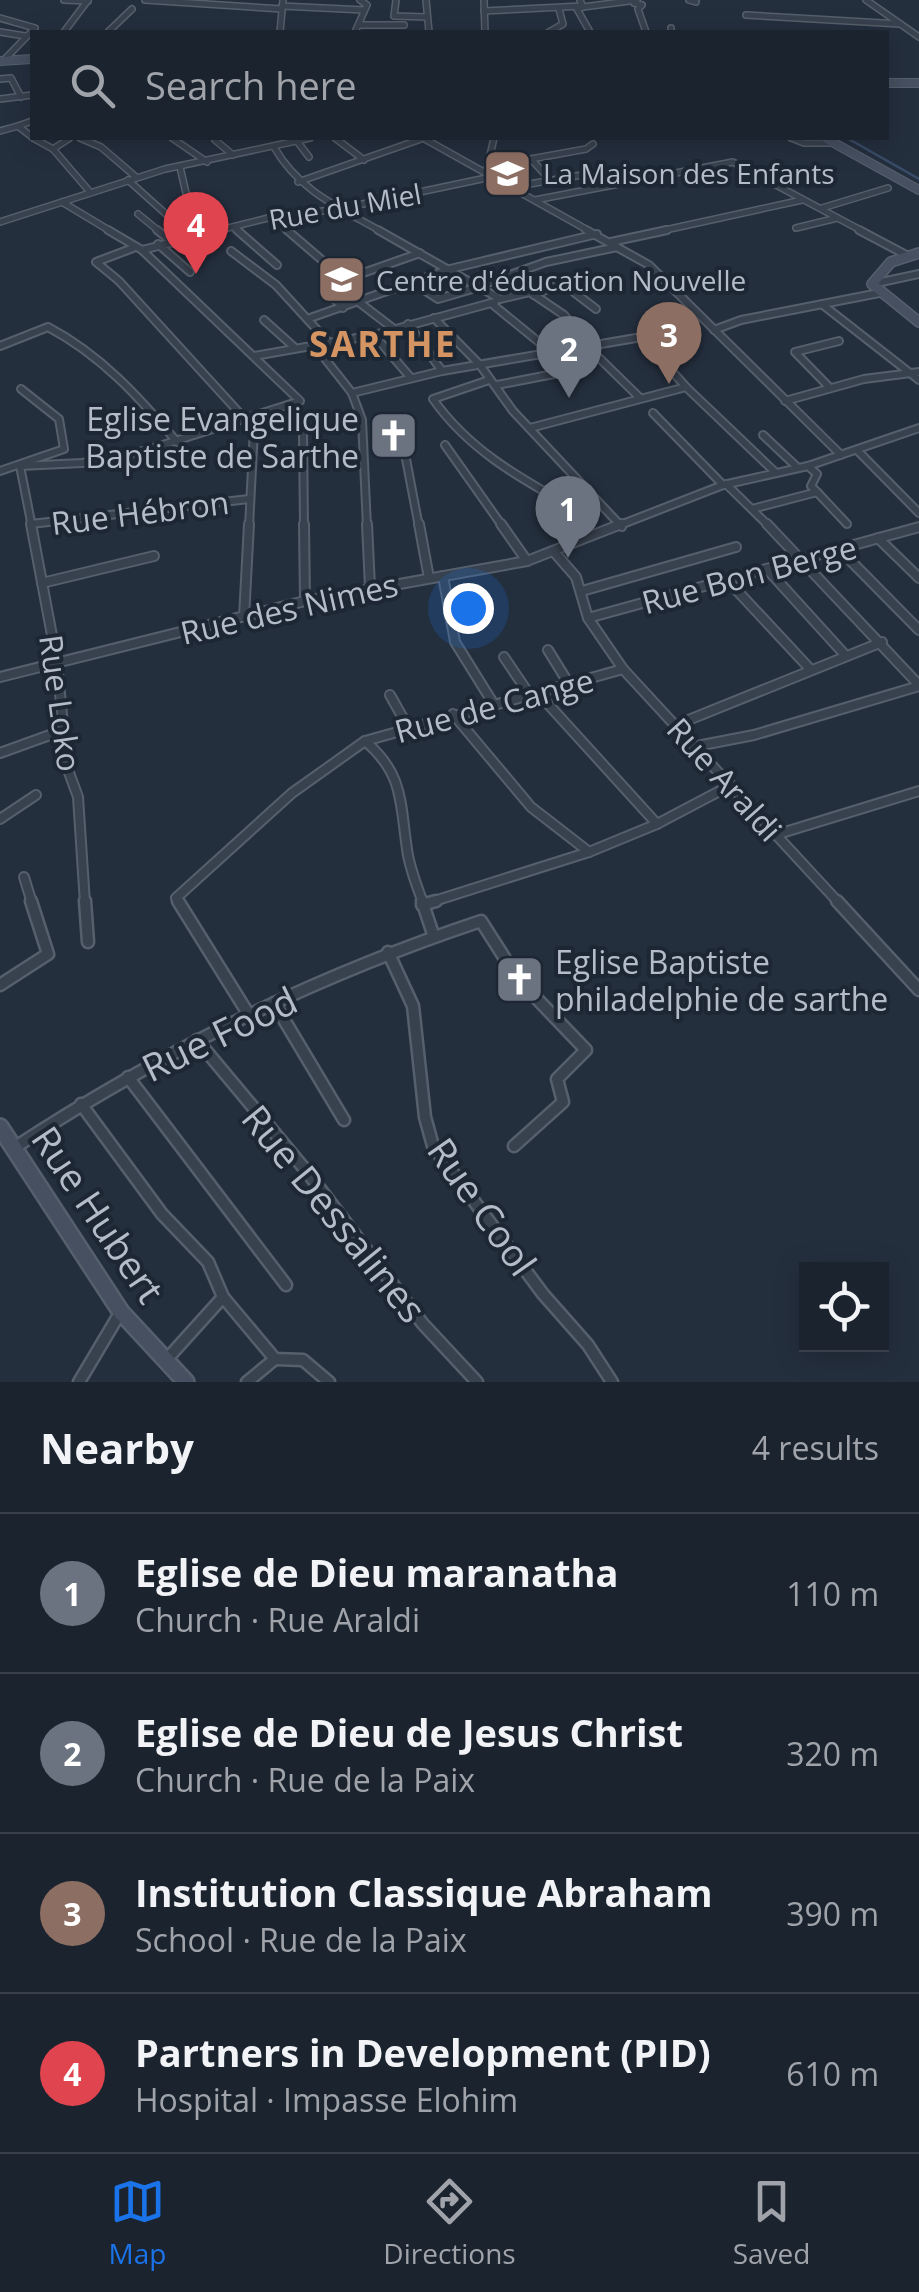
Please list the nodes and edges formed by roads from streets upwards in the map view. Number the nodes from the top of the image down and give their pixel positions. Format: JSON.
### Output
{"nodes":[{"id":1,"x":64,"y":0,"type":"edge"},
{"id":2,"x":88,"y":0,"type":"edge"},
{"id":3,"x":145,"y":0,"type":"edge"},
{"id":4,"x":360,"y":0,"type":"edge"},
{"id":5,"x":396,"y":0,"type":"edge"},
{"id":6,"x":426,"y":0,"type":"edge"},
{"id":7,"x":484,"y":0,"type":"edge"},
{"id":8,"x":866,"y":0,"type":"edge"},
{"id":9,"x":635,"y":1,"type":"edge"},
{"id":10,"x":582,"y":4,"type":"edge"},
{"id":11,"x":282,"y":5,"type":"edge"},
{"id":12,"x":132,"y":9,"type":"dead end"},
{"id":13,"x":559,"y":9,"type":"junction"},
{"id":14,"x":364,"y":10,"type":"junction"},
{"id":15,"x":484,"y":11,"type":"junction"},
{"id":16,"x":746,"y":15,"type":"dead end"},
{"id":17,"x":427,"y":17,"type":"junction"},
{"id":18,"x":0,"y":18,"type":"edge"},
{"id":19,"x":404,"y":24,"type":"dead end"},
{"id":20,"x":900,"y":24,"type":"junction"},
{"id":21,"x":359,"y":25,"type":"junction"},
{"id":22,"x":31,"y":30,"type":"edge"},
{"id":23,"x":66,"y":30,"type":"edge"},
{"id":24,"x":110,"y":30,"type":"edge"},
{"id":25,"x":280,"y":30,"type":"edge"},
{"id":26,"x":356,"y":30,"type":"edge"},
{"id":27,"x":429,"y":30,"type":"edge"},
{"id":28,"x":485,"y":30,"type":"edge"},
{"id":29,"x":553,"y":30,"type":"edge"},
{"id":30,"x":589,"y":30,"type":"edge"},
{"id":31,"x":645,"y":30,"type":"edge"},
{"id":32,"x":30,"y":31,"type":"edge"},
{"id":33,"x":0,"y":32,"type":"edge"},
{"id":34,"x":25,"y":36,"type":"junction"},
{"id":35,"x":919,"y":37,"type":"edge"},
{"id":36,"x":30,"y":59,"type":"edge"},
{"id":37,"x":2,"y":61,"type":"edge"},
{"id":38,"x":0,"y":79,"type":"edge"},
{"id":39,"x":889,"y":82,"type":"edge"},
{"id":40,"x":919,"y":83,"type":"edge"},
{"id":41,"x":30,"y":95,"type":"edge"},
{"id":42,"x":21,"y":97,"type":"junction"},
{"id":43,"x":0,"y":99,"type":"edge"},
{"id":44,"x":30,"y":121,"type":"edge"},
{"id":45,"x":18,"y":126,"type":"junction"},
{"id":46,"x":0,"y":131,"type":"edge"},
{"id":47,"x":30,"y":135,"type":"edge"},
{"id":48,"x":38,"y":140,"type":"edge"},
{"id":49,"x":66,"y":140,"type":"edge"},
{"id":50,"x":85,"y":140,"type":"edge"},
{"id":51,"x":175,"y":140,"type":"edge"},
{"id":52,"x":215,"y":140,"type":"edge"},
{"id":53,"x":257,"y":140,"type":"edge"},
{"id":54,"x":301,"y":140,"type":"edge"},
{"id":55,"x":339,"y":140,"type":"edge"},
{"id":56,"x":419,"y":140,"type":"edge"},
{"id":57,"x":427,"y":140,"type":"edge"},
{"id":58,"x":494,"y":140,"type":"edge"},
{"id":59,"x":796,"y":140,"type":"edge"},
{"id":60,"x":829,"y":140,"type":"edge"},
{"id":61,"x":297,"y":141,"type":"junction"},
{"id":62,"x":835,"y":143,"type":"junction"},
{"id":63,"x":593,"y":144,"type":"dead end"},
{"id":64,"x":274,"y":147,"type":"junction"},
{"id":65,"x":52,"y":148,"type":"junction"},
{"id":66,"x":266,"y":148,"type":"junction"},
{"id":67,"x":232,"y":155,"type":"junction"},
{"id":68,"x":309,"y":158,"type":"dead end"},
{"id":69,"x":364,"y":160,"type":"junction"},
{"id":70,"x":207,"y":162,"type":"junction"},
{"id":71,"x":180,"y":166,"type":"junction"},
{"id":72,"x":605,"y":170,"type":"dead end"},
{"id":73,"x":488,"y":175,"type":"junction"},
{"id":74,"x":132,"y":179,"type":"junction"},
{"id":75,"x":551,"y":180,"type":"junction"},
{"id":76,"x":298,"y":182,"type":"junction"},
{"id":77,"x":512,"y":188,"type":"junction"},
{"id":78,"x":888,"y":188,"type":"dead end"},
{"id":79,"x":919,"y":190,"type":"edge"},
{"id":80,"x":90,"y":192,"type":"junction"},
{"id":81,"x":536,"y":200,"type":"junction"},
{"id":82,"x":804,"y":200,"type":"junction"},
{"id":83,"x":62,"y":202,"type":"junction"},
{"id":84,"x":822,"y":208,"type":"junction"},
{"id":85,"x":339,"y":209,"type":"junction"},
{"id":86,"x":199,"y":212,"type":"dead end"},
{"id":87,"x":138,"y":214,"type":"dead end"},
{"id":88,"x":272,"y":217,"type":"junction"},
{"id":89,"x":838,"y":218,"type":"junction"},
{"id":90,"x":0,"y":222,"type":"edge"},
{"id":91,"x":234,"y":226,"type":"junction"},
{"id":92,"x":796,"y":228,"type":"dead end"},
{"id":93,"x":597,"y":234,"type":"junction"},
{"id":94,"x":190,"y":236,"type":"junction"},
{"id":95,"x":171,"y":241,"type":"junction"},
{"id":96,"x":158,"y":244,"type":"junction"},
{"id":97,"x":614,"y":245,"type":"junction"},
{"id":98,"x":138,"y":249,"type":"junction"},
{"id":99,"x":231,"y":251,"type":"dead end"},
{"id":100,"x":420,"y":253,"type":"junction"},
{"id":101,"x":919,"y":253,"type":"edge"},
{"id":102,"x":908,"y":256,"type":"junction"},
{"id":103,"x":277,"y":266,"type":"dead end"},
{"id":104,"x":450,"y":269,"type":"junction"},
{"id":105,"x":190,"y":272,"type":"dead end"},
{"id":106,"x":919,"y":274,"type":"edge"},
{"id":107,"x":344,"y":279,"type":"junction"},
{"id":108,"x":415,"y":284,"type":"junction"},
{"id":109,"x":872,"y":284,"type":"junction"},
{"id":110,"x":480,"y":286,"type":"junction"},
{"id":111,"x":879,"y":293,"type":"junction"},
{"id":112,"x":534,"y":295,"type":"junction"},
{"id":113,"x":500,"y":299,"type":"junction"},
{"id":114,"x":360,"y":303,"type":"junction"},
{"id":115,"x":492,"y":303,"type":"junction"},
{"id":116,"x":823,"y":304,"type":"junction"},
{"id":117,"x":343,"y":308,"type":"junction"},
{"id":118,"x":596,"y":309,"type":"dead end"},
{"id":119,"x":310,"y":318,"type":"junction"},
{"id":120,"x":434,"y":318,"type":"junction"},
{"id":121,"x":264,"y":320,"type":"dead end"},
{"id":122,"x":919,"y":322,"type":"edge"},
{"id":123,"x":408,"y":324,"type":"junction"},
{"id":124,"x":394,"y":329,"type":"junction"},
{"id":125,"x":714,"y":330,"type":"junction"},
{"id":126,"x":374,"y":335,"type":"junction"},
{"id":127,"x":840,"y":341,"type":"dead end"},
{"id":128,"x":330,"y":344,"type":"junction"},
{"id":129,"x":0,"y":346,"type":"edge"},
{"id":130,"x":315,"y":346,"type":"junction"},
{"id":131,"x":590,"y":347,"type":"junction"},
{"id":132,"x":295,"y":348,"type":"junction"},
{"id":133,"x":550,"y":352,"type":"junction"},
{"id":134,"x":254,"y":356,"type":"junction"},
{"id":135,"x":480,"y":365,"type":"junction"},
{"id":136,"x":442,"y":371,"type":"junction"},
{"id":137,"x":919,"y":372,"type":"edge"},
{"id":138,"x":559,"y":373,"type":"dead end"},
{"id":139,"x":909,"y":374,"type":"junction"},
{"id":140,"x":411,"y":378,"type":"junction"},
{"id":141,"x":919,"y":380,"type":"edge"},
{"id":142,"x":493,"y":382,"type":"junction"},
{"id":143,"x":686,"y":387,"type":"junction"},
{"id":144,"x":829,"y":387,"type":"junction"},
{"id":145,"x":21,"y":389,"type":"dead end"},
{"id":146,"x":424,"y":390,"type":"dead end"},
{"id":147,"x":352,"y":393,"type":"junction"},
{"id":148,"x":640,"y":398,"type":"junction"},
{"id":149,"x":432,"y":399,"type":"junction"},
{"id":150,"x":785,"y":401,"type":"junction"},
{"id":151,"x":652,"y":414,"type":"dead end"},
{"id":152,"x":249,"y":420,"type":"junction"},
{"id":153,"x":530,"y":428,"type":"junction"},
{"id":154,"x":919,"y":428,"type":"edge"},
{"id":155,"x":254,"y":430,"type":"junction"},
{"id":156,"x":763,"y":435,"type":"dead end"},
{"id":157,"x":402,"y":438,"type":"dead end"},
{"id":158,"x":177,"y":442,"type":"junction"},
{"id":159,"x":445,"y":445,"type":"dead end"},
{"id":160,"x":857,"y":450,"type":"junction"},
{"id":161,"x":840,"y":455,"type":"junction"},
{"id":162,"x":20,"y":466,"type":"junction"},
{"id":163,"x":808,"y":466,"type":"junction"},
{"id":164,"x":798,"y":468,"type":"junction"},
{"id":165,"x":0,"y":471,"type":"edge"},
{"id":166,"x":776,"y":472,"type":"junction"},
{"id":167,"x":724,"y":485,"type":"junction"},
{"id":168,"x":817,"y":492,"type":"junction"},
{"id":169,"x":249,"y":499,"type":"junction"},
{"id":170,"x":596,"y":500,"type":"junction"},
{"id":171,"x":752,"y":509,"type":"junction"},
{"id":172,"x":919,"y":513,"type":"edge"},
{"id":173,"x":31,"y":524,"type":"junction"},
{"id":174,"x":847,"y":524,"type":"dead end"},
{"id":175,"x":622,"y":527,"type":"junction"},
{"id":176,"x":914,"y":528,"type":"edge"},
{"id":177,"x":878,"y":538,"type":"junction"},
{"id":178,"x":736,"y":547,"type":"dead end"},
{"id":179,"x":839,"y":549,"type":"junction"},
{"id":180,"x":555,"y":553,"type":"junction"},
{"id":181,"x":154,"y":556,"type":"dead end"},
{"id":182,"x":802,"y":558,"type":"junction"},
{"id":183,"x":528,"y":561,"type":"junction"},
{"id":184,"x":767,"y":569,"type":"junction"},
{"id":185,"x":444,"y":576,"type":"junction"},
{"id":186,"x":429,"y":578,"type":"junction"},
{"id":187,"x":919,"y":578,"type":"edge"},
{"id":188,"x":42,"y":582,"type":"junction"},
{"id":189,"x":730,"y":582,"type":"junction"},
{"id":190,"x":370,"y":587,"type":"junction"},
{"id":191,"x":582,"y":591,"type":"junction"},
{"id":192,"x":305,"y":601,"type":"junction"},
{"id":193,"x":244,"y":617,"type":"junction"},
{"id":194,"x":588,"y":618,"type":"junction"},
{"id":195,"x":919,"y":630,"type":"edge"},
{"id":196,"x":882,"y":642,"type":"junction"},
{"id":197,"x":548,"y":650,"type":"dead end"},
{"id":198,"x":846,"y":656,"type":"junction"},
{"id":199,"x":504,"y":657,"type":"dead end"},
{"id":200,"x":57,"y":662,"type":"junction"},
{"id":201,"x":623,"y":670,"type":"junction"},
{"id":202,"x":811,"y":670,"type":"junction"},
{"id":203,"x":0,"y":677,"type":"edge"},
{"id":204,"x":569,"y":684,"type":"junction"},
{"id":205,"x":919,"y":686,"type":"edge"},
{"id":206,"x":533,"y":693,"type":"junction"},
{"id":207,"x":390,"y":694,"type":"dead end"},
{"id":208,"x":494,"y":703,"type":"junction"},
{"id":209,"x":454,"y":714,"type":"junction"},
{"id":210,"x":408,"y":727,"type":"junction"},
{"id":211,"x":680,"y":729,"type":"junction"},
{"id":212,"x":61,"y":732,"type":"junction"},
{"id":213,"x":365,"y":741,"type":"junction"},
{"id":214,"x":697,"y":746,"type":"junction"},
{"id":215,"x":0,"y":753,"type":"edge"},
{"id":216,"x":732,"y":785,"type":"junction"},
{"id":217,"x":919,"y":790,"type":"edge"},
{"id":218,"x":36,"y":795,"type":"dead end"},
{"id":219,"x":0,"y":819,"type":"edge"},
{"id":220,"x":657,"y":824,"type":"junction"},
{"id":221,"x":775,"y":835,"type":"junction"},
{"id":222,"x":589,"y":852,"type":"junction"},
{"id":223,"x":24,"y":877,"type":"dead end"},
{"id":224,"x":422,"y":905,"type":"junction"},
{"id":225,"x":433,"y":934,"type":"junction"},
{"id":226,"x":88,"y":942,"type":"dead end"},
{"id":227,"x":388,"y":952,"type":"junction"},
{"id":228,"x":0,"y":984,"type":"edge"},
{"id":229,"x":919,"y":990,"type":"edge"},
{"id":230,"x":274,"y":1002,"type":"junction"},
{"id":231,"x":249,"y":1015,"type":"junction"},
{"id":232,"x":197,"y":1040,"type":"junction"},
{"id":233,"x":128,"y":1077,"type":"junction"},
{"id":234,"x":80,"y":1104,"type":"junction"},
{"id":235,"x":344,"y":1120,"type":"dead end"},
{"id":236,"x":0,"y":1127,"type":"edge"},
{"id":237,"x":514,"y":1146,"type":"dead end"},
{"id":238,"x":14,"y":1148,"type":"junction"},
{"id":239,"x":286,"y":1286,"type":"dead end"},
{"id":240,"x":224,"y":1297,"type":"junction"},
{"id":241,"x":121,"y":1312,"type":"junction"},
{"id":242,"x":167,"y":1358,"type":"junction"},
{"id":243,"x":275,"y":1359,"type":"junction"},
{"id":244,"x":79,"y":1382,"type":"edge"},
{"id":245,"x":186,"y":1382,"type":"edge"},
{"id":246,"x":247,"y":1382,"type":"edge"},
{"id":247,"x":329,"y":1382,"type":"edge"},
{"id":248,"x":477,"y":1382,"type":"edge"},
{"id":249,"x":612,"y":1382,"type":"edge"}],
"edges":[{"from":1,"to":2,"type":"street"},
{"from":2,"to":23,"type":"street"},
{"from":3,"to":11,"type":"street"},
{"from":4,"to":14,"type":"street"},
{"from":5,"to":17,"type":"street"},
{"from":6,"to":17,"type":"street"},
{"from":7,"to":15,"type":"street"},
{"from":8,"to":20,"type":"street"},
{"from":9,"to":10,"type":"street"},
{"from":9,"to":31,"type":"street"},
{"from":10,"to":13,"type":"street"},
{"from":10,"to":30,"type":"street"},
{"from":11,"to":14,"type":"street"},
{"from":11,"to":25,"type":"street"},
{"from":12,"to":24,"type":"street"},
{"from":13,"to":15,"type":"street"},
{"from":13,"to":29,"type":"street"},
{"from":14,"to":21,"type":"street"},
{"from":15,"to":28,"type":"street"},
{"from":16,"to":20,"type":"street"},
{"from":17,"to":27,"type":"street"},
{"from":18,"to":22,"type":"street"},
{"from":19,"to":21,"type":"street"},
{"from":20,"to":35,"type":"street"},
{"from":21,"to":26,"type":"street"},
{"from":32,"to":34,"type":"street"},
{"from":33,"to":34,"type":"street"},
{"from":34,"to":37,"type":"street"},
{"from":36,"to":37,"type":"street"},
{"from":38,"to":42,"type":"street"},
{"from":39,"to":40,"type":"street"},
{"from":41,"to":42,"type":"street"},
{"from":42,"to":43,"type":"street"},
{"from":44,"to":45,"type":"street"},
{"from":45,"to":46,"type":"street"},
{"from":45,"to":47,"type":"street"},
{"from":48,"to":65,"type":"street"},
{"from":49,"to":65,"type":"street"},
{"from":50,"to":74,"type":"street"},
{"from":51,"to":70,"type":"street"},
{"from":52,"to":67,"type":"street"},
{"from":53,"to":66,"type":"street"},
{"from":54,"to":61,"type":"street"},
{"from":55,"to":69,"type":"street"},
{"from":56,"to":69,"type":"street"},
{"from":57,"to":73,"type":"street"},
{"from":58,"to":73,"type":"street"},
{"from":59,"to":62,"type":"street"},
{"from":60,"to":62,"type":"street"},
{"from":61,"to":64,"type":"street"},
{"from":61,"to":68,"type":"street"},
{"from":62,"to":79,"type":"street"},
{"from":63,"to":75,"type":"street"},
{"from":64,"to":66,"type":"street"},
{"from":64,"to":76,"type":"street"},
{"from":65,"to":80,"type":"street"},
{"from":66,"to":67,"type":"street"},
{"from":67,"to":70,"type":"street"},
{"from":69,"to":76,"type":"street"},
{"from":70,"to":71,"type":"street"},
{"from":71,"to":74,"type":"street"},
{"from":71,"to":86,"type":"street"},
{"from":72,"to":75,"type":"street"},
{"from":73,"to":77,"type":"street"},
{"from":73,"to":85,"type":"street","name":"Rue du Miel"},
{"from":74,"to":80,"type":"street"},
{"from":74,"to":94,"type":"street"},
{"from":75,"to":77,"type":"street"},
{"from":76,"to":85,"type":"street"},
{"from":77,"to":81,"type":"street"},
{"from":78,"to":84,"type":"street"},
{"from":80,"to":83,"type":"street"},
{"from":81,"to":82,"type":"street"},
{"from":81,"to":93,"type":"street"},
{"from":82,"to":84,"type":"street"},
{"from":82,"to":97,"type":"street"},
{"from":83,"to":90,"type":"street"},
{"from":83,"to":98,"type":"street"},
{"from":84,"to":89,"type":"street"},
{"from":85,"to":88,"type":"street","name":"Rue du Miel"},
{"from":85,"to":100,"type":"street"},
{"from":87,"to":95,"type":"street"},
{"from":88,"to":91,"type":"street","name":"Rue du Miel"},
{"from":88,"to":107,"type":"street"},
{"from":89,"to":92,"type":"street"},
{"from":89,"to":102,"type":"street"},
{"from":91,"to":94,"type":"street","name":"Rue du Miel"},
{"from":91,"to":103,"type":"street"},
{"from":93,"to":97,"type":"street"},
{"from":93,"to":104,"type":"street"},
{"from":94,"to":95,"type":"street","name":"Rue du Miel"},
{"from":95,"to":96,"type":"street","name":"Rue du Miel"},
{"from":96,"to":98,"type":"street","name":"Rue du Miel"},
{"from":96,"to":105,"type":"street"},
{"from":97,"to":110,"type":"street"},
{"from":97,"to":125,"type":"street"},
{"from":98,"to":134,"type":"street"},
{"from":98,"to":152,"type":"street","name":"Rue du Miel"},
{"from":99,"to":119,"type":"street"},
{"from":100,"to":104,"type":"street"},
{"from":100,"to":107,"type":"street"},
{"from":101,"to":102,"type":"street"},
{"from":102,"to":109,"type":"street"},
{"from":104,"to":108,"type":"street"},
{"from":104,"to":110,"type":"street"},
{"from":106,"to":109,"type":"street"},
{"from":107,"to":117,"type":"street"},
{"from":108,"to":110,"type":"street"},
{"from":108,"to":114,"type":"street"},
{"from":109,"to":111,"type":"street"},
{"from":110,"to":113,"type":"street"},
{"from":111,"to":116,"type":"street"},
{"from":111,"to":122,"type":"street"},
{"from":112,"to":113,"type":"street"},
{"from":112,"to":118,"type":"street"},
{"from":112,"to":131,"type":"street"},
{"from":113,"to":115,"type":"street"},
{"from":114,"to":117,"type":"street"},
{"from":114,"to":124,"type":"street"},
{"from":115,"to":120,"type":"street"},
{"from":115,"to":133,"type":"street"},
{"from":116,"to":125,"type":"street"},
{"from":116,"to":139,"type":"street"},
{"from":117,"to":119,"type":"street"},
{"from":119,"to":128,"type":"street"},
{"from":120,"to":123,"type":"street"},
{"from":120,"to":135,"type":"street"},
{"from":121,"to":132,"type":"street"},
{"from":123,"to":124,"type":"street"},
{"from":123,"to":136,"type":"street"},
{"from":124,"to":126,"type":"street"},
{"from":125,"to":150,"type":"street"},
{"from":126,"to":128,"type":"street"},
{"from":126,"to":140,"type":"street"},
{"from":127,"to":144,"type":"street"},
{"from":128,"to":130,"type":"street"},
{"from":129,"to":158,"type":"street"},
{"from":130,"to":132,"type":"street"},
{"from":130,"to":147,"type":"street"},
{"from":131,"to":133,"type":"street"},
{"from":131,"to":143,"type":"street"},
{"from":131,"to":148,"type":"street"},
{"from":132,"to":134,"type":"street"},
{"from":133,"to":135,"type":"street"},
{"from":134,"to":152,"type":"street"},
{"from":135,"to":136,"type":"street"},
{"from":135,"to":142,"type":"street"},
{"from":136,"to":140,"type":"street"},
{"from":137,"to":139,"type":"street"},
{"from":138,"to":142,"type":"street"},
{"from":139,"to":141,"type":"street"},
{"from":139,"to":144,"type":"street"},
{"from":140,"to":147,"type":"street"},
{"from":142,"to":149,"type":"street"},
{"from":142,"to":153,"type":"street"},
{"from":143,"to":148,"type":"street"},
{"from":143,"to":166,"type":"street"},
{"from":144,"to":150,"type":"street"},
{"from":145,"to":162,"type":"street"},
{"from":146,"to":149,"type":"street"},
{"from":147,"to":190,"type":"street"},
{"from":148,"to":153,"type":"street"},
{"from":149,"to":170,"type":"street"},
{"from":150,"to":161,"type":"street"},
{"from":151,"to":167,"type":"street"},
{"from":152,"to":155,"type":"street"},
{"from":152,"to":158,"type":"street"},
{"from":153,"to":170,"type":"street"},
{"from":154,"to":160,"type":"street","name":"Rue des Nimes"},
{"from":155,"to":169,"type":"street"},
{"from":155,"to":192,"type":"street"},
{"from":156,"to":164,"type":"street"},
{"from":157,"to":186,"type":"street"},
{"from":158,"to":162,"type":"street"},
{"from":159,"to":183,"type":"street"},
{"from":160,"to":161,"type":"street","name":"Rue des Nimes"},
{"from":160,"to":172,"type":"street"},
{"from":161,"to":163,"type":"street","name":"Rue des Nimes"},
{"from":162,"to":165,"type":"street"},
{"from":162,"to":173,"type":"street","name":"Rue Loko"},
{"from":163,"to":164,"type":"street","name":"Rue des Nimes"},
{"from":163,"to":168,"type":"street"},
{"from":164,"to":166,"type":"street","name":"Rue des Nimes"},
{"from":166,"to":167,"type":"street","name":"Rue des Nimes"},
{"from":167,"to":171,"type":"street"},
{"from":167,"to":175,"type":"street","name":"Rue des Nimes"},
{"from":168,"to":171,"type":"street"},
{"from":168,"to":174,"type":"street"},
{"from":169,"to":173,"type":"street","name":"Rue Hébron"},
{"from":169,"to":193,"type":"street"},
{"from":170,"to":175,"type":"street"},
{"from":171,"to":182,"type":"street"},
{"from":173,"to":188,"type":"street","name":"Rue Loko"},
{"from":175,"to":180,"type":"street","name":"Rue des Nimes"},
{"from":176,"to":177,"type":"street","name":"Rue Bon Berge"},
{"from":177,"to":179,"type":"street","name":"Rue Bon Berge"},
{"from":177,"to":187,"type":"street"},
{"from":178,"to":191,"type":"street"},
{"from":179,"to":182,"type":"street","name":"Rue Bon Berge"},
{"from":179,"to":195,"type":"street"},
{"from":180,"to":183,"type":"street","name":"Rue des Nimes"},
{"from":180,"to":191,"type":"street","name":"Rue Araldi"},
{"from":181,"to":188,"type":"street"},
{"from":182,"to":184,"type":"street","name":"Rue Bon Berge"},
{"from":182,"to":196,"type":"street"},
{"from":183,"to":185,"type":"street","name":"Rue des Nimes"},
{"from":184,"to":189,"type":"street","name":"Rue Bon Berge"},
{"from":184,"to":198,"type":"street"},
{"from":185,"to":186,"type":"street","name":"Rue des Nimes"},
{"from":185,"to":208,"type":"street"},
{"from":186,"to":190,"type":"street","name":"Rue des Nimes"},
{"from":188,"to":200,"type":"street","name":"Rue Loko"},
{"from":189,"to":194,"type":"street","name":"Rue Bon Berge"},
{"from":189,"to":202,"type":"street"},
{"from":190,"to":192,"type":"street","name":"Rue des Nimes"},
{"from":191,"to":194,"type":"street","name":"Rue Araldi"},
{"from":192,"to":193,"type":"street","name":"Rue des Nimes"},
{"from":193,"to":200,"type":"street","name":"Rue des Nimes"},
{"from":194,"to":201,"type":"street","name":"Rue Araldi"},
{"from":196,"to":198,"type":"street"},
{"from":196,"to":205,"type":"street"},
{"from":197,"to":204,"type":"street"},
{"from":198,"to":202,"type":"street"},
{"from":199,"to":206,"type":"street"},
{"from":200,"to":203,"type":"street","name":"Rue des Nimes"},
{"from":200,"to":212,"type":"street","name":"Rue Loko"},
{"from":201,"to":204,"type":"street","name":"Rue de Cange"},
{"from":201,"to":211,"type":"street","name":"Rue Araldi"},
{"from":202,"to":211,"type":"street"},
{"from":204,"to":206,"type":"street","name":"Rue de Cange"},
{"from":205,"to":214,"type":"street"},
{"from":206,"to":208,"type":"street","name":"Rue de Cange"},
{"from":206,"to":220,"type":"street"},
{"from":207,"to":210,"type":"street"},
{"from":208,"to":209,"type":"street","name":"Rue de Cange"},
{"from":209,"to":210,"type":"street","name":"Rue de Cange"},
{"from":209,"to":222,"type":"street"},
{"from":210,"to":213,"type":"street","name":"Rue de Cange"},
{"from":211,"to":214,"type":"street","name":"Rue Araldi"},
{"from":212,"to":215,"type":"street"},
{"from":212,"to":226,"type":"street","name":"Rue Loko"},
{"from":213,"to":224,"type":"street"},
{"from":213,"to":231,"type":"street","name":"Rue de Cange"},
{"from":214,"to":216,"type":"street","name":"Rue Araldi"},
{"from":216,"to":220,"type":"street"},
{"from":216,"to":221,"type":"street","name":"Rue Araldi"},
{"from":217,"to":221,"type":"street"},
{"from":218,"to":219,"type":"street"},
{"from":220,"to":222,"type":"street"},
{"from":221,"to":229,"type":"street","name":"Rue Araldi"},
{"from":222,"to":224,"type":"street"},
{"from":223,"to":228,"type":"street"},
{"from":224,"to":225,"type":"street"},
{"from":225,"to":227,"type":"street","name":"Rue Food"},
{"from":225,"to":237,"type":"street","name":"Rue Food"},
{"from":227,"to":230,"type":"street","name":"Rue Food"},
{"from":227,"to":249,"type":"street","name":"Rue Cool"},
{"from":230,"to":231,"type":"street","name":"Rue Food"},
{"from":230,"to":235,"type":"street"},
{"from":231,"to":232,"type":"street","name":"Rue Food"},
{"from":232,"to":233,"type":"street","name":"Rue Food"},
{"from":232,"to":248,"type":"street","name":"Rue Dessalines"},
{"from":233,"to":234,"type":"street","name":"Rue Food"},
{"from":233,"to":239,"type":"street"},
{"from":234,"to":238,"type":"street","name":"Rue Food"},
{"from":234,"to":240,"type":"street"},
{"from":236,"to":238,"type":"street","name":"Rue Hubert"},
{"from":238,"to":241,"type":"street","name":"Rue Hubert"},
{"from":240,"to":242,"type":"street"},
{"from":240,"to":243,"type":"street"},
{"from":241,"to":242,"type":"street","name":"Rue Hubert"},
{"from":241,"to":244,"type":"street"},
{"from":242,"to":245,"type":"street","name":"Rue Hubert"},
{"from":243,"to":246,"type":"street"},
{"from":243,"to":247,"type":"street"}]}
